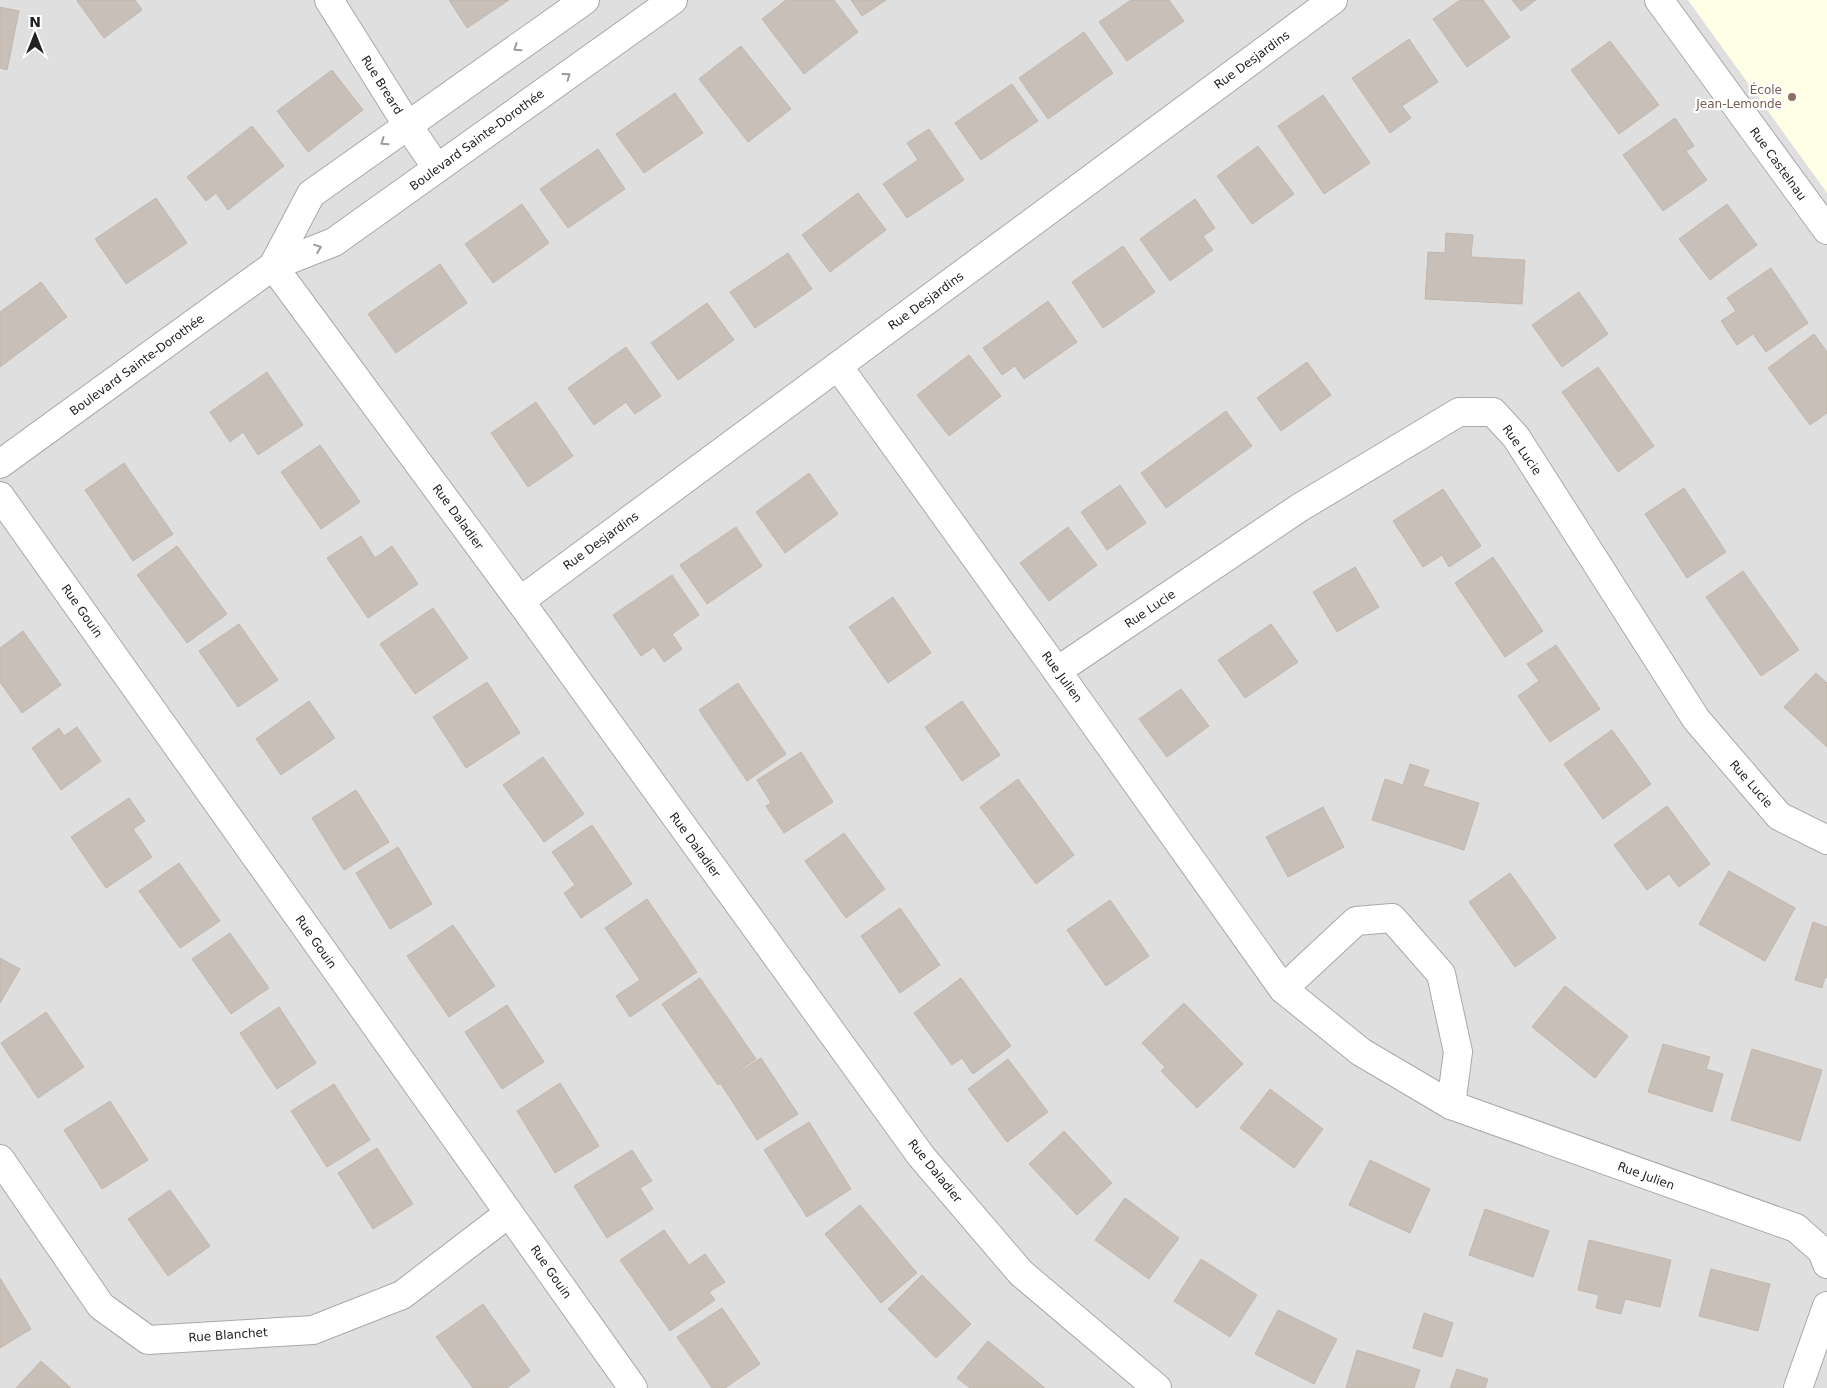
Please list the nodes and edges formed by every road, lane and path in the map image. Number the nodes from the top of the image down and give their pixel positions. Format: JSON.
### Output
{"nodes":[{"id":1,"x":329,"y":0,"type":"edge"},
{"id":2,"x":585,"y":0,"type":"edge"},
{"id":3,"x":673,"y":0,"type":"edge"},
{"id":4,"x":1333,"y":0,"type":"edge"},
{"id":5,"x":1659,"y":0,"type":"edge"},
{"id":6,"x":408,"y":126,"type":"junction"},
{"id":7,"x":437,"y":168,"type":"junction"},
{"id":8,"x":1827,"y":230,"type":"edge"},
{"id":9,"x":273,"y":266,"type":"junction"},
{"id":10,"x":838,"y":366,"type":"junction"},
{"id":11,"x":0,"y":464,"type":"edge"},
{"id":12,"x":0,"y":496,"type":"edge"},
{"id":13,"x":520,"y":601,"type":"junction"},
{"id":14,"x":1057,"y":671,"type":"junction"},
{"id":15,"x":1827,"y":840,"type":"edge"},
{"id":16,"x":1283,"y":989,"type":"junction"},
{"id":17,"x":1450,"y":1105,"type":"junction"},
{"id":18,"x":0,"y":1160,"type":"edge"},
{"id":19,"x":508,"y":1213,"type":"junction"},
{"id":20,"x":1827,"y":1264,"type":"edge"},
{"id":21,"x":1827,"y":1306,"type":"edge"},
{"id":22,"x":633,"y":1388,"type":"edge"},
{"id":23,"x":1157,"y":1388,"type":"edge"},
{"id":24,"x":1798,"y":1388,"type":"edge"}],
"edges":[{"from":1,"to":6,"type":"street","name":"Rue Breard"},
{"from":2,"to":6,"type":"street","name":"Boulevard Sainte-Dorothée","one_way":true},
{"from":7,"to":3,"type":"street","name":"Boulevard Sainte-Dorothée","one_way":true},
{"from":4,"to":10,"type":"street","name":"Rue Desjardins"},
{"from":5,"to":8,"type":"street","name":"Rue Castelnau"},
{"from":6,"to":7,"type":"street","name":"Rue Breard"},
{"from":6,"to":9,"type":"street","name":"Boulevard Sainte-Dorothée","one_way":true},
{"from":9,"to":7,"type":"street","name":"Boulevard Sainte-Dorothée","one_way":true},
{"from":9,"to":11,"type":"street","name":"Boulevard Sainte-Dorothée"},
{"from":9,"to":13,"type":"street","name":"Rue Daladier"},
{"from":10,"to":13,"type":"street","name":"Rue Desjardins"},
{"from":10,"to":14,"type":"street","name":"Rue Julien"},
{"from":12,"to":19,"type":"street","name":"Rue Gouin"},
{"from":13,"to":23,"type":"street","name":"Rue Daladier"},
{"from":14,"to":15,"type":"street","name":"Rue Lucie"},
{"from":14,"to":16,"type":"street","name":"Rue Julien"},
{"from":16,"to":17,"type":"street","name":"Rue Julien"},
{"from":16,"to":17,"type":"street"},
{"from":17,"to":20,"type":"street","name":"Rue Julien"},
{"from":18,"to":19,"type":"street","name":"Rue Blanchet"},
{"from":19,"to":22,"type":"street","name":"Rue Gouin"},
{"from":21,"to":24,"type":"street"}]}
